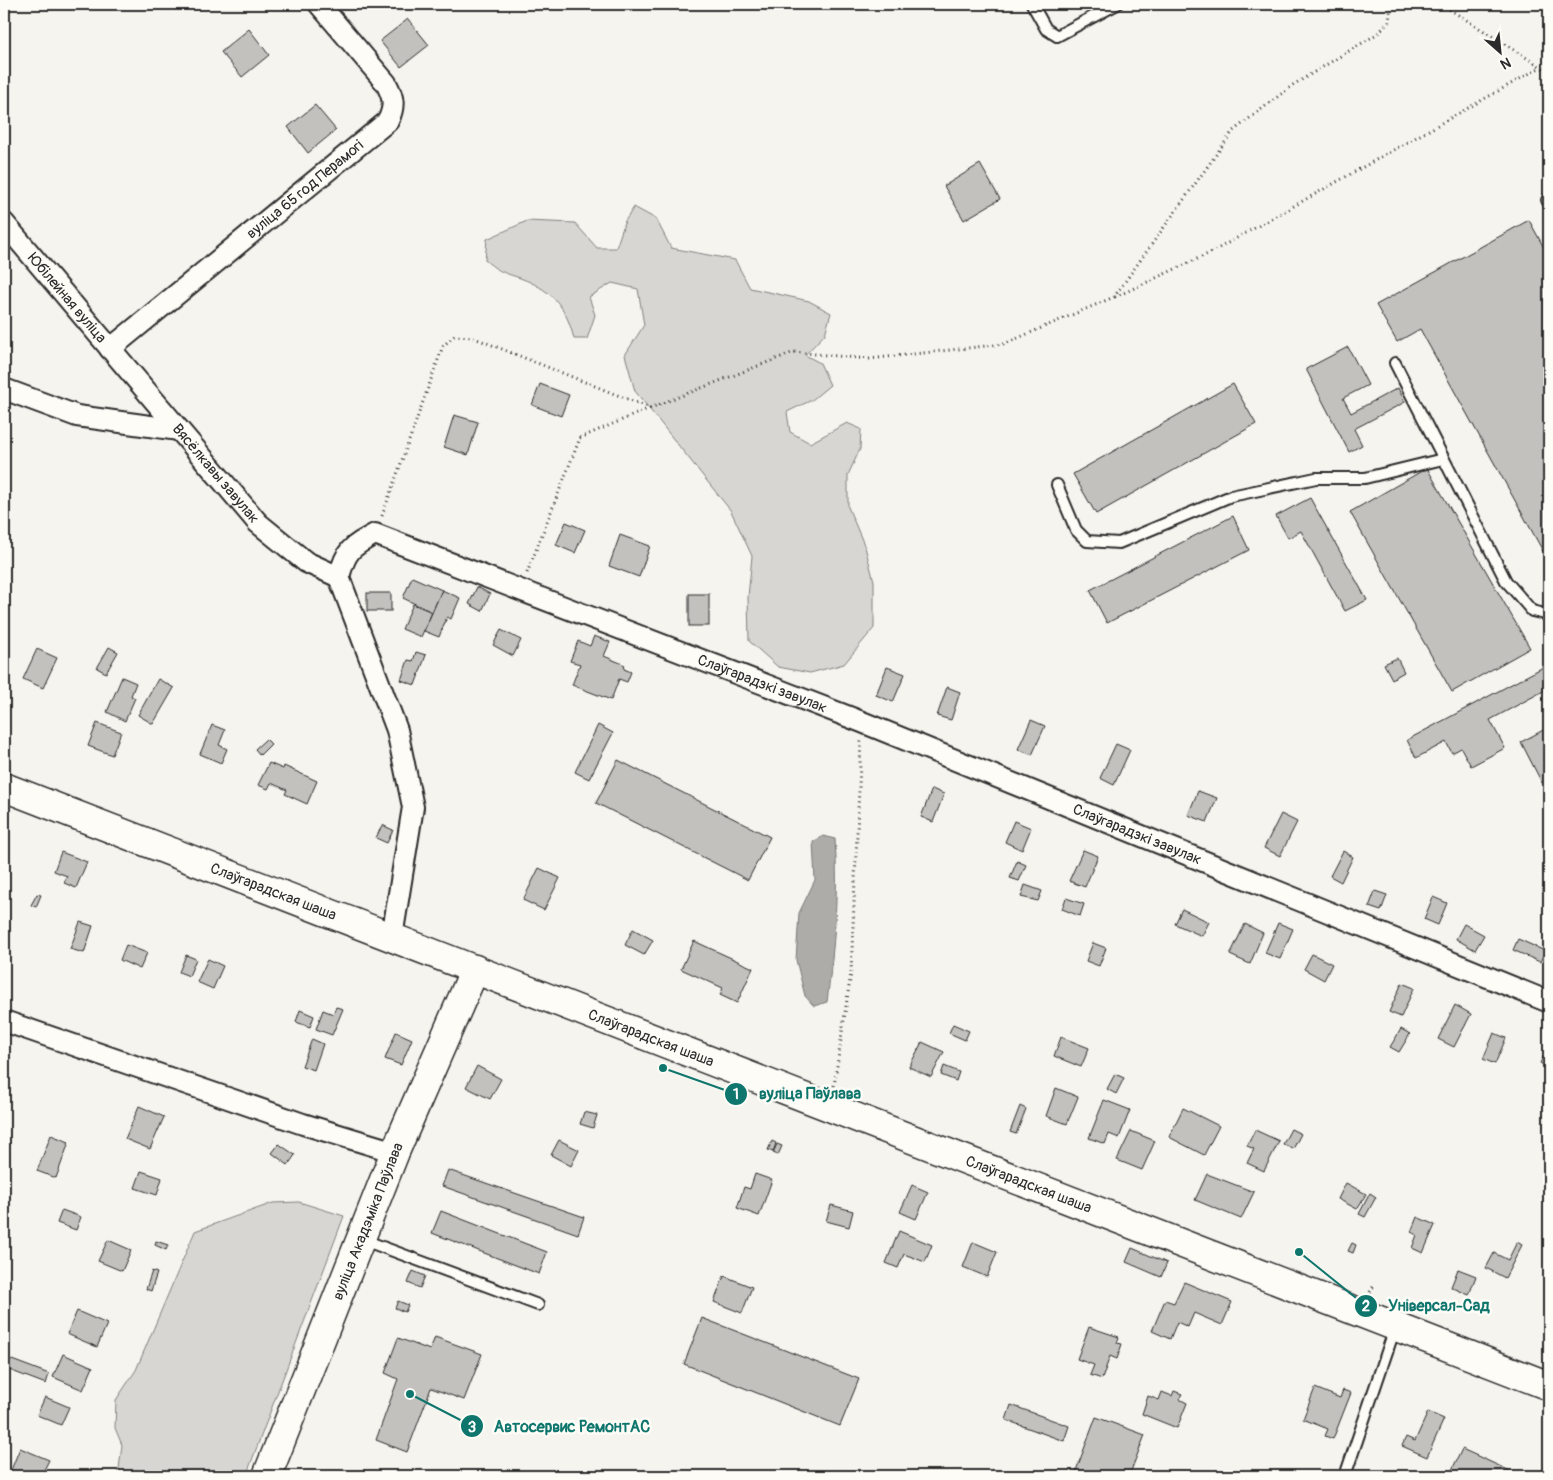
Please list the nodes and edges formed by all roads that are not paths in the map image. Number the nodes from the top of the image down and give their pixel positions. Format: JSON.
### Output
{"nodes":[{"id":1,"x":319,"y":4,"type":"edge"},
{"id":2,"x":1032,"y":4,"type":"edge"},
{"id":3,"x":1117,"y":4,"type":"edge"},
{"id":4,"x":4,"y":224,"type":"edge"},
{"id":5,"x":110,"y":349,"type":"junction"},
{"id":6,"x":1394,"y":364,"type":"dead end"},
{"id":7,"x":4,"y":389,"type":"edge"},
{"id":8,"x":179,"y":430,"type":"junction"},
{"id":9,"x":1443,"y":459,"type":"junction"},
{"id":10,"x":1057,"y":485,"type":"dead end"},
{"id":11,"x":338,"y":576,"type":"junction"},
{"id":12,"x":1549,"y":615,"type":"edge"},
{"id":13,"x":4,"y":787,"type":"edge"},
{"id":14,"x":392,"y":937,"type":"junction"},
{"id":15,"x":475,"y":969,"type":"junction"},
{"id":16,"x":1549,"y":1002,"type":"edge"},
{"id":17,"x":4,"y":1021,"type":"edge"},
{"id":18,"x":395,"y":1152,"type":"junction"},
{"id":19,"x":360,"y":1238,"type":"junction"},
{"id":20,"x":538,"y":1305,"type":"dead end"},
{"id":21,"x":1395,"y":1327,"type":"junction"},
{"id":22,"x":1549,"y":1386,"type":"edge"},
{"id":23,"x":267,"y":1476,"type":"edge"},
{"id":24,"x":1345,"y":1476,"type":"edge"}],
"edges":[{"from":1,"to":5,"type":"street","name":"вуліца 65 год Перамогі"},
{"from":2,"to":3,"type":"lane"},
{"from":4,"to":5,"type":"street","name":"Юбілейная вуліца"},
{"from":5,"to":8,"type":"street","name":"Вясёлкавы завулак"},
{"from":6,"to":9,"type":"lane"},
{"from":7,"to":8,"type":"street"},
{"from":8,"to":11,"type":"street","name":"Вясёлкавы завулак"},
{"from":9,"to":10,"type":"lane"},
{"from":9,"to":12,"type":"lane"},
{"from":11,"to":14,"type":"street"},
{"from":11,"to":16,"type":"street","name":"Слаўгарадзкі завулак"},
{"from":13,"to":14,"type":"main road","name":"Слаўгарадская шаша"},
{"from":14,"to":15,"type":"main road","name":"Слаўгарадская шаша"},
{"from":15,"to":18,"type":"main road","name":"вуліца Акадэміка Паўлава"},
{"from":15,"to":21,"type":"main road","name":"Слаўгарадская шаша"},
{"from":17,"to":18,"type":"street"},
{"from":18,"to":19,"type":"main road","name":"вуліца Акадэміка Паўлава"},
{"from":19,"to":20,"type":"lane"},
{"from":19,"to":23,"type":"main road","name":"вуліца Акадэміка Паўлава"},
{"from":21,"to":22,"type":"main road","name":"Слаўгарадская шаша"},
{"from":21,"to":24,"type":"lane"}]}
